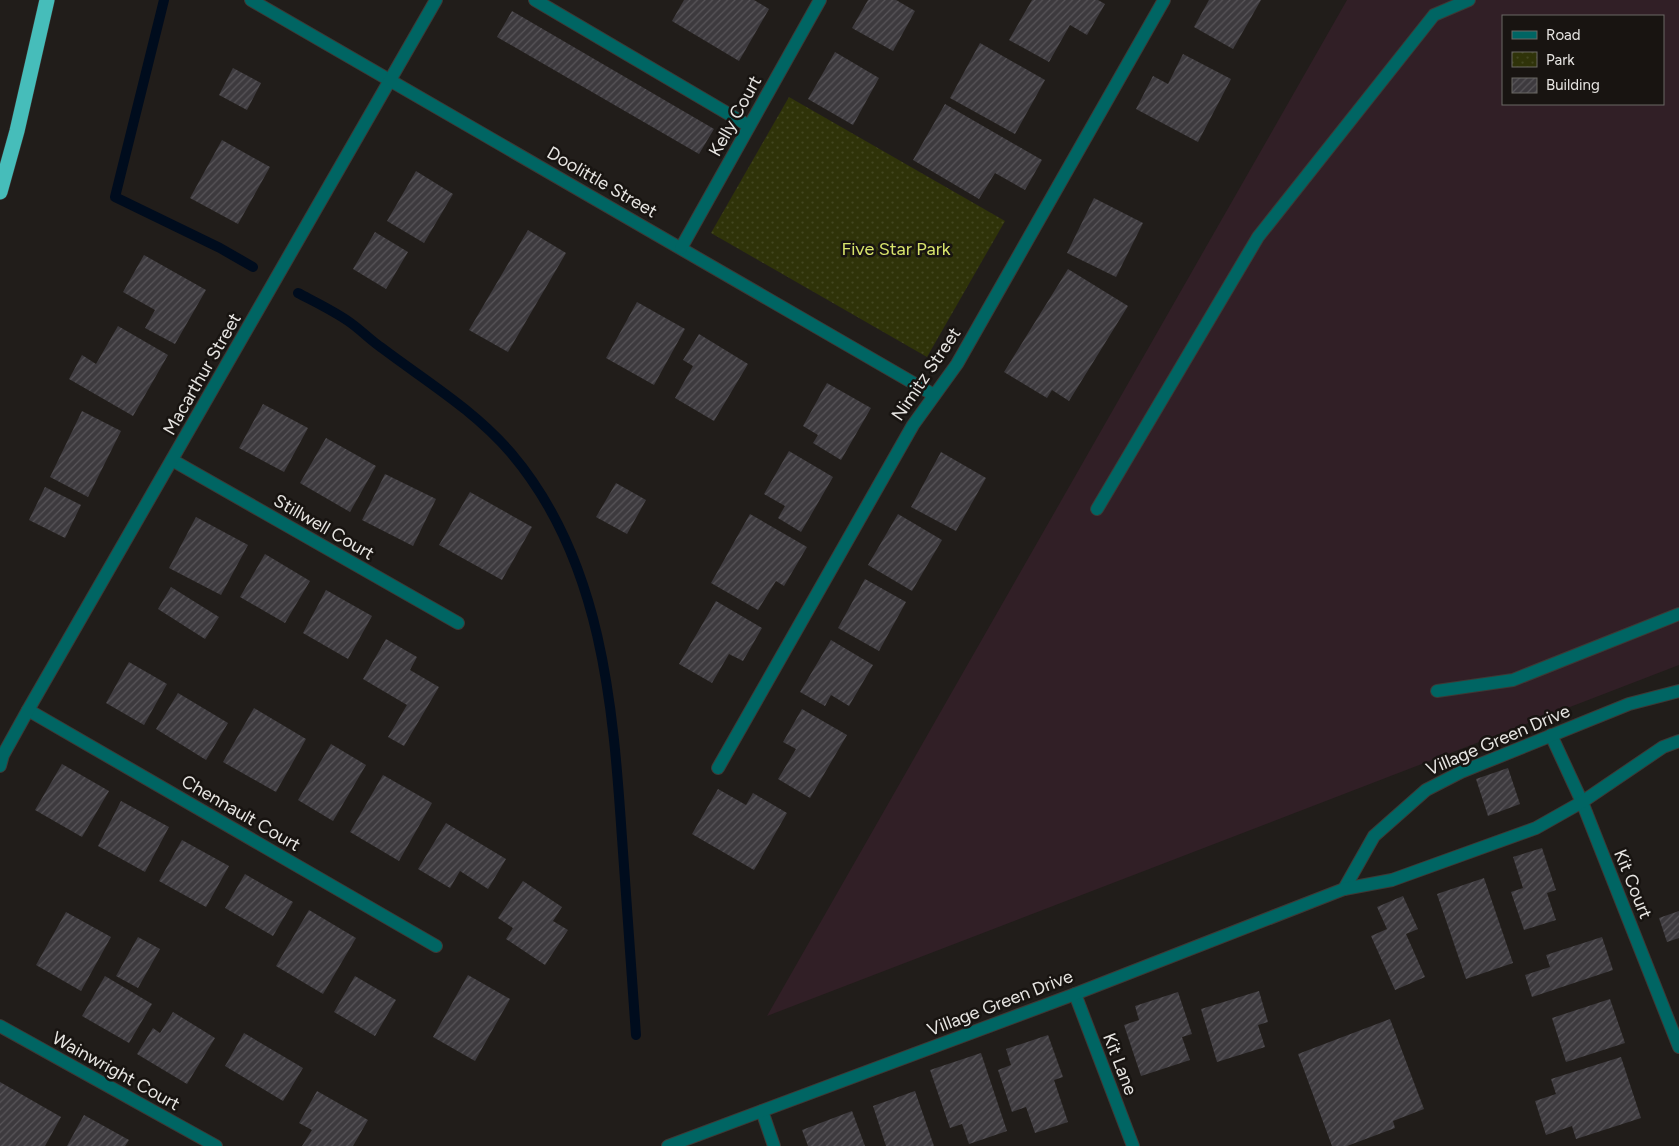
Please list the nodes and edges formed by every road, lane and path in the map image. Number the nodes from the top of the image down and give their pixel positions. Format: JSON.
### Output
{"nodes":[{"id":1,"x":48,"y":0,"type":"edge"},
{"id":2,"x":251,"y":0,"type":"edge"},
{"id":3,"x":436,"y":0,"type":"edge"},
{"id":4,"x":535,"y":0,"type":"edge"},
{"id":5,"x":820,"y":0,"type":"edge"},
{"id":6,"x":1164,"y":0,"type":"edge"},
{"id":7,"x":1469,"y":0,"type":"edge"},
{"id":8,"x":391,"y":79,"type":"junction"},
{"id":9,"x":750,"y":126,"type":"junction"},
{"id":10,"x":0,"y":192,"type":"edge"},
{"id":11,"x":680,"y":248,"type":"junction"},
{"id":12,"x":934,"y":395,"type":"junction"},
{"id":13,"x":172,"y":460,"type":"junction"},
{"id":14,"x":1097,"y":509,"type":"dead end"},
{"id":15,"x":1679,"y":614,"type":"edge"},
{"id":16,"x":458,"y":623,"type":"dead end"},
{"id":17,"x":1437,"y":691,"type":"dead end"},
{"id":18,"x":1679,"y":691,"type":"edge"},
{"id":19,"x":28,"y":710,"type":"junction"},
{"id":20,"x":1551,"y":735,"type":"junction"},
{"id":21,"x":1679,"y":741,"type":"edge"},
{"id":22,"x":0,"y":766,"type":"edge"},
{"id":23,"x":718,"y":768,"type":"dead end"},
{"id":24,"x":1582,"y":802,"type":"junction"},
{"id":25,"x":1344,"y":889,"type":"junction"},
{"id":26,"x":436,"y":946,"type":"dead end"},
{"id":27,"x":1076,"y":994,"type":"junction"},
{"id":28,"x":0,"y":1026,"type":"edge"},
{"id":29,"x":1679,"y":1047,"type":"edge"},
{"id":30,"x":762,"y":1111,"type":"junction"},
{"id":31,"x":216,"y":1146,"type":"edge"},
{"id":32,"x":668,"y":1146,"type":"edge"},
{"id":33,"x":774,"y":1146,"type":"edge"},
{"id":34,"x":1132,"y":1146,"type":"edge"}],
"edges":[{"from":1,"to":10,"type":"highway"},
{"from":2,"to":8,"type":"street","name":"Doolittle Street"},
{"from":3,"to":8,"type":"street","name":"Macarthur Street"},
{"from":4,"to":9,"type":"street"},
{"from":5,"to":9,"type":"street","name":"Kelly Court"},
{"from":6,"to":12,"type":"street","name":"Nimitz Street"},
{"from":7,"to":14,"type":"street"},
{"from":8,"to":11,"type":"street","name":"Doolittle Street"},
{"from":8,"to":13,"type":"street","name":"Macarthur Street"},
{"from":9,"to":11,"type":"street","name":"Kelly Court"},
{"from":11,"to":12,"type":"street","name":"Doolittle Street"},
{"from":12,"to":23,"type":"street","name":"Nimitz Street"},
{"from":13,"to":16,"type":"street","name":"Stillwell Court"},
{"from":13,"to":19,"type":"street","name":"Macarthur Street"},
{"from":15,"to":17,"type":"street"},
{"from":18,"to":20,"type":"street","name":"Village Green Drive"},
{"from":19,"to":22,"type":"street","name":"Macarthur Street"},
{"from":19,"to":26,"type":"street","name":"Chennault Court"},
{"from":20,"to":24,"type":"street","name":"Kit Court"},
{"from":20,"to":25,"type":"street","name":"Village Green Drive"},
{"from":21,"to":24,"type":"street","name":"Village Green Drive"},
{"from":24,"to":25,"type":"street","name":"Village Green Drive"},
{"from":24,"to":29,"type":"street","name":"Kit Court"},
{"from":25,"to":27,"type":"street","name":"Village Green Drive"},
{"from":27,"to":30,"type":"street","name":"Village Green Drive"},
{"from":27,"to":34,"type":"street","name":"Kit Lane"},
{"from":28,"to":31,"type":"street","name":"Wainwright Court"},
{"from":30,"to":32,"type":"street","name":"Village Green Drive"},
{"from":30,"to":33,"type":"street"}]}
